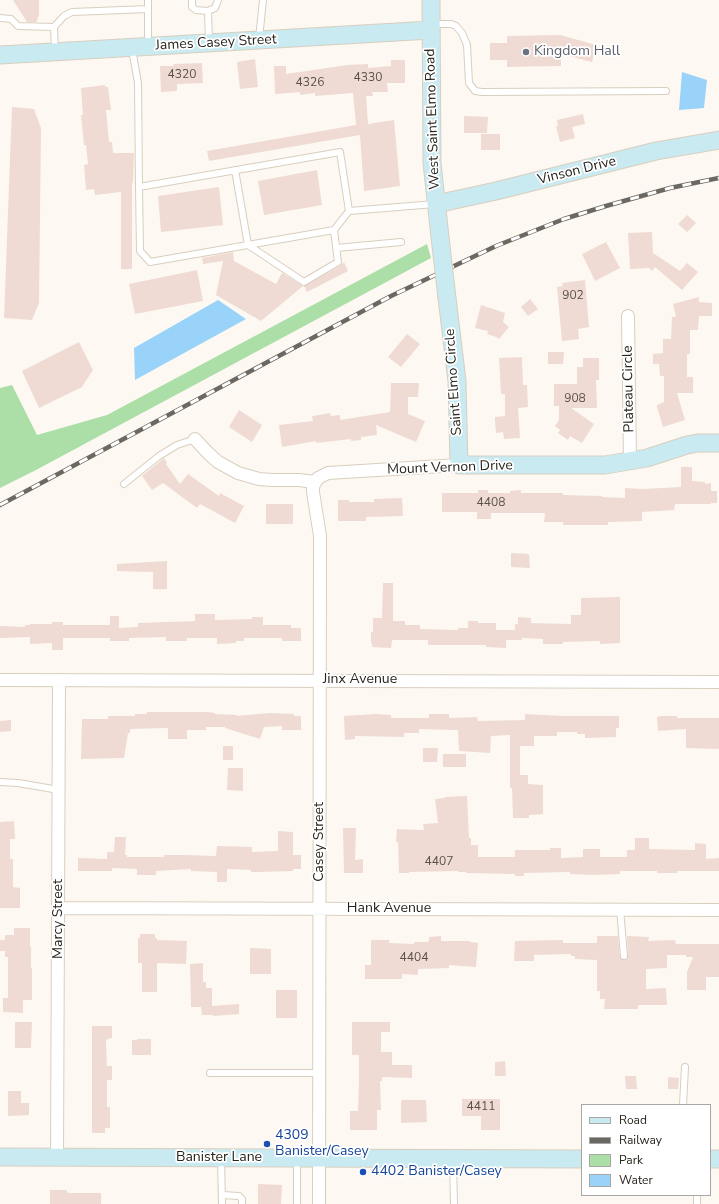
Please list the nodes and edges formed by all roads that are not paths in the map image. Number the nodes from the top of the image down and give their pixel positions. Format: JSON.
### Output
{"nodes":[{"id":1,"x":148,"y":0,"type":"edge"},
{"id":2,"x":192,"y":0,"type":"edge"},
{"id":3,"x":218,"y":0,"type":"edge"},
{"id":4,"x":263,"y":0,"type":"edge"},
{"id":5,"x":431,"y":0,"type":"edge"},
{"id":6,"x":148,"y":9,"type":"junction"},
{"id":7,"x":208,"y":11,"type":"junction"},
{"id":8,"x":0,"y":18,"type":"edge"},
{"id":9,"x":54,"y":27,"type":"junction"},
{"id":10,"x":431,"y":27,"type":"junction"},
{"id":11,"x":259,"y":40,"type":"junction"},
{"id":12,"x":209,"y":43,"type":"junction"},
{"id":13,"x":140,"y":47,"type":"junction"},
{"id":14,"x":55,"y":52,"type":"junction"},
{"id":15,"x":0,"y":55,"type":"edge"},
{"id":16,"x":666,"y":91,"type":"dead end"},
{"id":17,"x":719,"y":140,"type":"edge"},
{"id":18,"x":235,"y":170,"type":"junction"},
{"id":19,"x":139,"y":187,"type":"junction"},
{"id":20,"x":436,"y":204,"type":"junction"},
{"id":21,"x":349,"y":211,"type":"junction"},
{"id":22,"x":334,"y":230,"type":"junction"},
{"id":23,"x":401,"y":242,"type":"dead end"},
{"id":24,"x":248,"y":245,"type":"junction"},
{"id":25,"x":336,"y":248,"type":"junction"},
{"id":26,"x":447,"y":298,"type":"joint"},
{"id":27,"x":628,"y":316,"type":"dead end"},
{"id":28,"x":195,"y":439,"type":"joint"},
{"id":29,"x":719,"y":443,"type":"edge"},
{"id":30,"x":630,"y":462,"type":"junction"},
{"id":31,"x":459,"y":465,"type":"junction"},
{"id":32,"x":315,"y":482,"type":"junction"},
{"id":33,"x":124,"y":484,"type":"dead end"},
{"id":34,"x":0,"y":680,"type":"edge"},
{"id":35,"x":59,"y":680,"type":"junction"},
{"id":36,"x":320,"y":680,"type":"junction"},
{"id":37,"x":719,"y":682,"type":"edge"},
{"id":38,"x":0,"y":782,"type":"edge"},
{"id":39,"x":59,"y":790,"type":"junction"},
{"id":40,"x":59,"y":908,"type":"junction"},
{"id":41,"x":320,"y":908,"type":"junction"},
{"id":42,"x":620,"y":910,"type":"junction"},
{"id":43,"x":719,"y":910,"type":"edge"},
{"id":44,"x":624,"y":956,"type":"dead end"},
{"id":45,"x":685,"y":1067,"type":"dead end"},
{"id":46,"x":210,"y":1072,"type":"dead end"},
{"id":47,"x":319,"y":1073,"type":"junction"},
{"id":48,"x":683,"y":1104,"type":"edge"},
{"id":49,"x":0,"y":1157,"type":"edge"},
{"id":50,"x":57,"y":1158,"type":"junction"},
{"id":51,"x":221,"y":1158,"type":"junction"},
{"id":52,"x":296,"y":1158,"type":"junction"},
{"id":53,"x":319,"y":1158,"type":"junction"},
{"id":54,"x":453,"y":1158,"type":"junction"},
{"id":55,"x":581,"y":1159,"type":"edge"},
{"id":56,"x":222,"y":1195,"type":"junction"},
{"id":57,"x":222,"y":1204,"type":"edge"},
{"id":58,"x":242,"y":1204,"type":"edge"},
{"id":59,"x":297,"y":1204,"type":"edge"},
{"id":60,"x":319,"y":1204,"type":"edge"},
{"id":61,"x":454,"y":1204,"type":"edge"}],
"edges":[{"from":1,"to":6,"type":"lane"},
{"from":2,"to":7,"type":"lane"},
{"from":3,"to":7,"type":"lane"},
{"from":4,"to":11,"type":"lane"},
{"from":5,"to":10,"type":"street","name":"West Saint Elmo Road"},
{"from":6,"to":9,"type":"lane"},
{"from":6,"to":13,"type":"lane"},
{"from":7,"to":12,"type":"lane"},
{"from":8,"to":9,"type":"lane"},
{"from":9,"to":14,"type":"lane"},
{"from":10,"to":11,"type":"street","name":"James Casey Street"},
{"from":10,"to":16,"type":"lane"},
{"from":10,"to":20,"type":"street","name":"West Saint Elmo Road"},
{"from":11,"to":12,"type":"street","name":"James Casey Street"},
{"from":12,"to":13,"type":"street","name":"James Casey Street"},
{"from":13,"to":14,"type":"street","name":"James Casey Street"},
{"from":13,"to":19,"type":"lane"},
{"from":14,"to":15,"type":"street","name":"James Casey Street"},
{"from":17,"to":20,"type":"street","name":"Vinson Drive"},
{"from":18,"to":19,"type":"lane"},
{"from":18,"to":21,"type":"lane"},
{"from":18,"to":24,"type":"lane"},
{"from":19,"to":24,"type":"lane"},
{"from":20,"to":21,"type":"lane"},
{"from":20,"to":26,"type":"street","name":"West Saint Elmo Road","bridge":true},
{"from":21,"to":22,"type":"lane"},
{"from":22,"to":24,"type":"lane"},
{"from":22,"to":25,"type":"lane"},
{"from":23,"to":25,"type":"lane"},
{"from":24,"to":25,"type":"lane"},
{"from":26,"to":31,"type":"street","name":"Saint Elmo Circle"},
{"from":27,"to":30,"type":"street","name":"Plateau Circle"},
{"from":28,"to":32,"type":"street"},
{"from":28,"to":33,"type":"lane"},
{"from":29,"to":30,"type":"street","name":"Mount Vernon Drive"},
{"from":30,"to":31,"type":"street","name":"Mount Vernon Drive"},
{"from":31,"to":32,"type":"street","name":"Mount Vernon Drive"},
{"from":32,"to":36,"type":"street","name":"Casey Street"},
{"from":34,"to":35,"type":"street","name":"Jinx Avenue"},
{"from":35,"to":36,"type":"street","name":"Jinx Avenue"},
{"from":35,"to":39,"type":"street","name":"Marcy Street"},
{"from":36,"to":37,"type":"street","name":"Jinx Avenue"},
{"from":36,"to":41,"type":"street","name":"Casey Street"},
{"from":38,"to":39,"type":"lane"},
{"from":39,"to":40,"type":"street","name":"Marcy Street"},
{"from":40,"to":41,"type":"street","name":"Hank Avenue"},
{"from":40,"to":50,"type":"street","name":"Marcy Street"},
{"from":41,"to":42,"type":"street","name":"Hank Avenue"},
{"from":41,"to":47,"type":"street","name":"Casey Street"},
{"from":42,"to":43,"type":"street","name":"Hank Avenue"},
{"from":42,"to":44,"type":"lane"},
{"from":45,"to":48,"type":"lane"},
{"from":46,"to":47,"type":"lane"},
{"from":47,"to":53,"type":"street","name":"Casey Street"},
{"from":49,"to":50,"type":"street","name":"Banister Lane"},
{"from":50,"to":51,"type":"street","name":"Banister Lane"},
{"from":51,"to":52,"type":"street","name":"Banister Lane"},
{"from":51,"to":56,"type":"lane"},
{"from":52,"to":53,"type":"street","name":"Banister Lane"},
{"from":52,"to":59,"type":"lane"},
{"from":53,"to":54,"type":"street","name":"Banister Lane"},
{"from":53,"to":60,"type":"street","name":"Casey Street"},
{"from":54,"to":55,"type":"street","name":"Banister Lane"},
{"from":54,"to":61,"type":"lane"},
{"from":56,"to":57,"type":"lane"},
{"from":56,"to":58,"type":"lane"}]}
